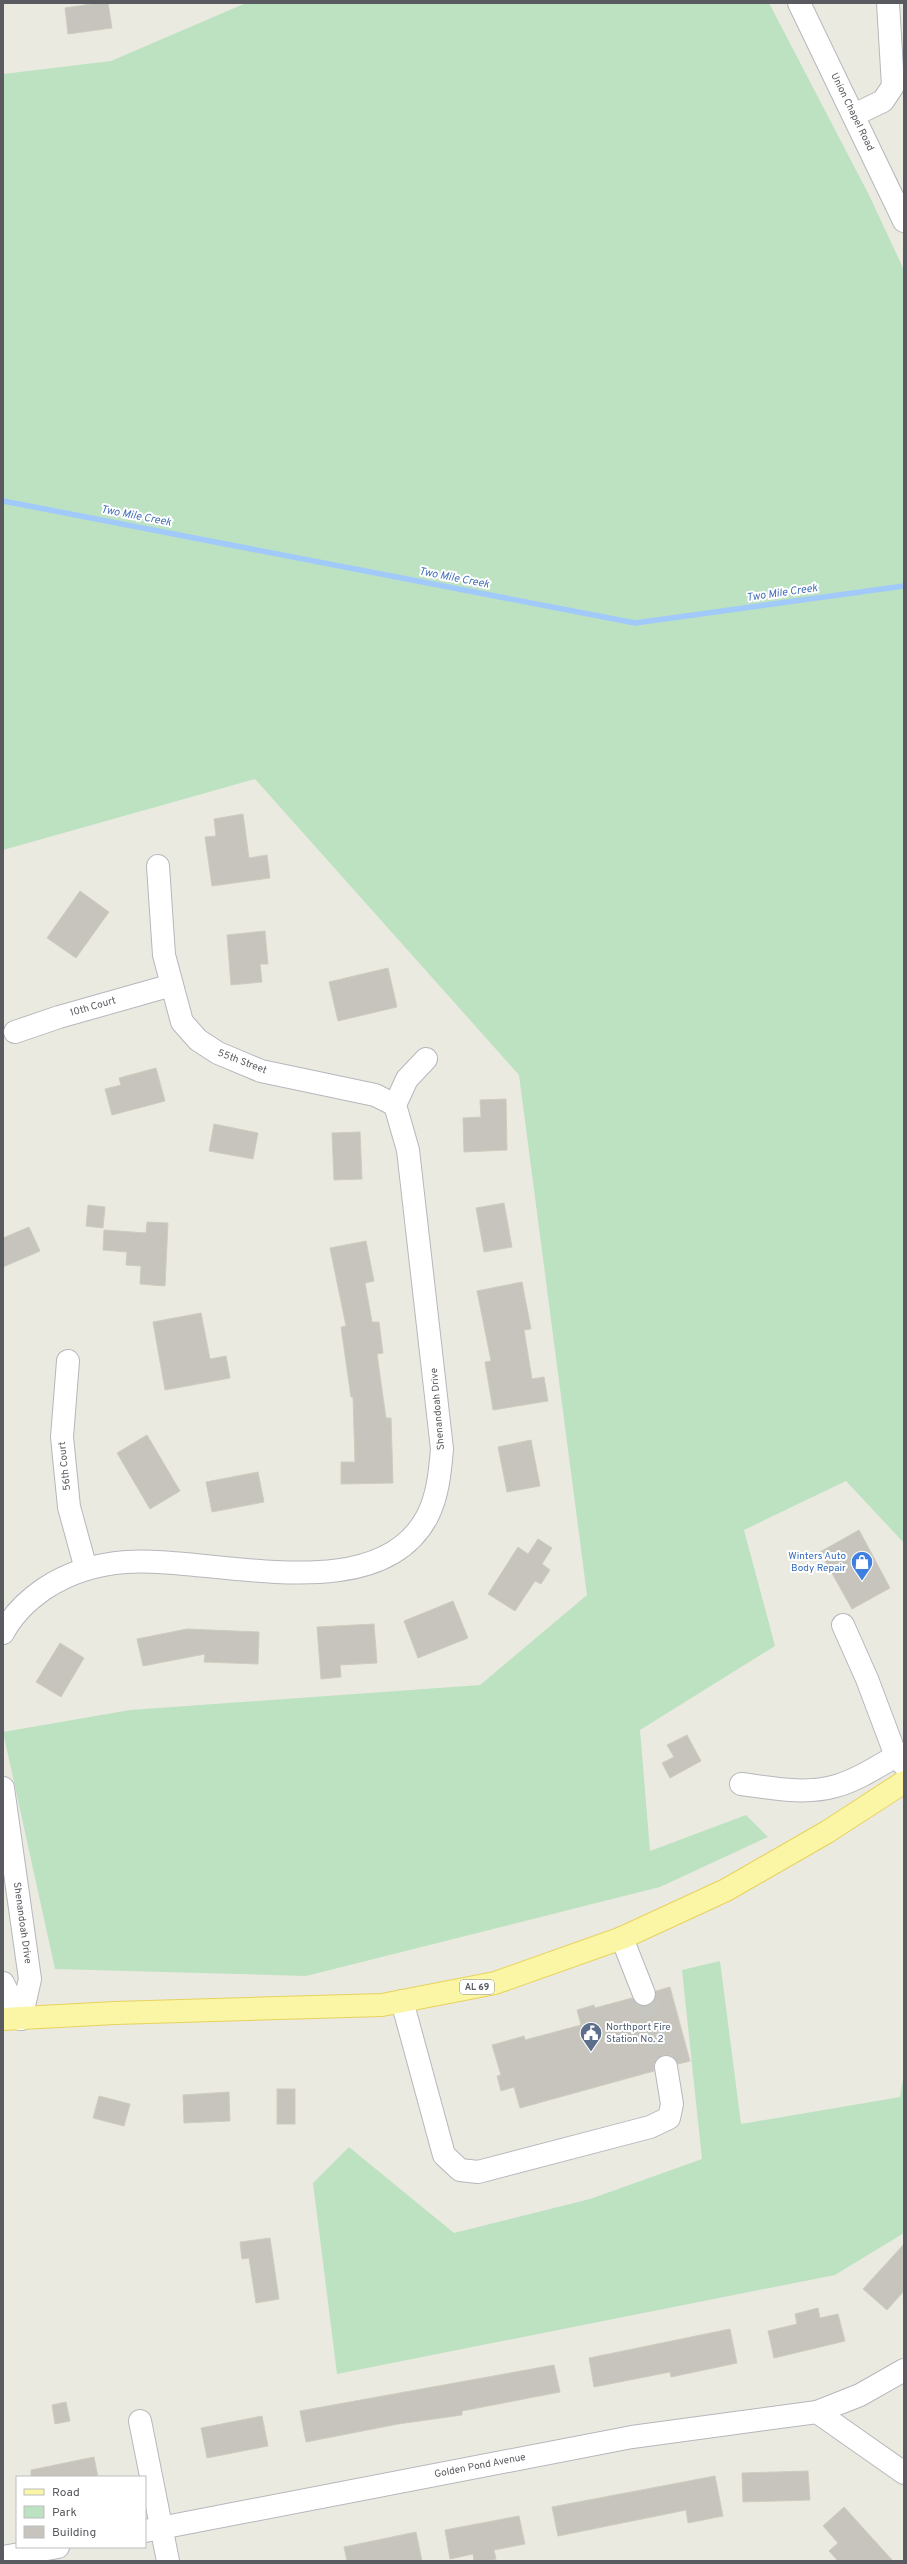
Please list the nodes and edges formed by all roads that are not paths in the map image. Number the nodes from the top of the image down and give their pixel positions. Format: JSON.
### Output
{"nodes":[{"id":1,"x":799,"y":3,"type":"edge"},
{"id":2,"x":888,"y":3,"type":"edge"},
{"id":3,"x":854,"y":115,"type":"junction"},
{"id":4,"x":904,"y":221,"type":"edge"},
{"id":5,"x":158,"y":866,"type":"dead end"},
{"id":6,"x":172,"y":985,"type":"junction"},
{"id":7,"x":14,"y":1032,"type":"dead end"},
{"id":8,"x":426,"y":1059,"type":"dead end"},
{"id":9,"x":396,"y":1105,"type":"junction"},
{"id":10,"x":68,"y":1361,"type":"dead end"},
{"id":11,"x":86,"y":1569,"type":"junction"},
{"id":12,"x":843,"y":1625,"type":"dead end"},
{"id":13,"x":3,"y":1633,"type":"edge"},
{"id":14,"x":900,"y":1761,"type":"edge"},
{"id":15,"x":904,"y":1782,"type":"edge"},
{"id":16,"x":741,"y":1784,"type":"dead end"},
{"id":17,"x":3,"y":1788,"type":"edge"},
{"id":18,"x":622,"y":1938,"type":"junction"},
{"id":19,"x":3,"y":1983,"type":"edge"},
{"id":20,"x":644,"y":1994,"type":"tunnel mouth"},
{"id":21,"x":402,"y":2002,"type":"junction"},
{"id":22,"x":12,"y":2019,"type":"edge"},
{"id":23,"x":666,"y":2067,"type":"tunnel mouth"},
{"id":24,"x":904,"y":2370,"type":"edge"},
{"id":25,"x":817,"y":2412,"type":"junction"},
{"id":26,"x":140,"y":2421,"type":"dead end"},
{"id":27,"x":904,"y":2473,"type":"edge"},
{"id":28,"x":154,"y":2529,"type":"edge"},
{"id":29,"x":52,"y":2548,"type":"edge"},
{"id":30,"x":3,"y":2556,"type":"edge"},
{"id":31,"x":168,"y":2561,"type":"edge"}],
"edges":[{"from":1,"to":3,"type":"street","name":"Union Chapel Road"},
{"from":2,"to":3,"type":"street"},
{"from":3,"to":4,"type":"street","name":"Union Chapel Road"},
{"from":5,"to":6,"type":"street","name":"55th Street"},
{"from":6,"to":7,"type":"street","name":"10th Court"},
{"from":6,"to":9,"type":"street","name":"55th Street"},
{"from":8,"to":9,"type":"street"},
{"from":9,"to":11,"type":"street","name":"Shenandoah Drive"},
{"from":10,"to":11,"type":"street","name":"56th Court"},
{"from":11,"to":13,"type":"street","name":"Shenandoah Drive"},
{"from":12,"to":14,"type":"street"},
{"from":14,"to":16,"type":"street"},
{"from":15,"to":18,"type":"main road","number":"AL 69"},
{"from":17,"to":22,"type":"street","name":"Shenandoah Drive"},
{"from":18,"to":20,"type":"street"},
{"from":18,"to":21,"type":"main road","number":"AL 69"},
{"from":19,"to":22,"type":"street"},
{"from":21,"to":22,"type":"main road","number":"AL 69"},
{"from":21,"to":23,"type":"street"},
{"from":24,"to":25,"type":"street","name":"Golden Pond Avenue"},
{"from":25,"to":27,"type":"street"},
{"from":25,"to":28,"type":"street","name":"Golden Pond Avenue"},
{"from":26,"to":28,"type":"street"},
{"from":28,"to":31,"type":"street"},
{"from":29,"to":30,"type":"street"}]}
